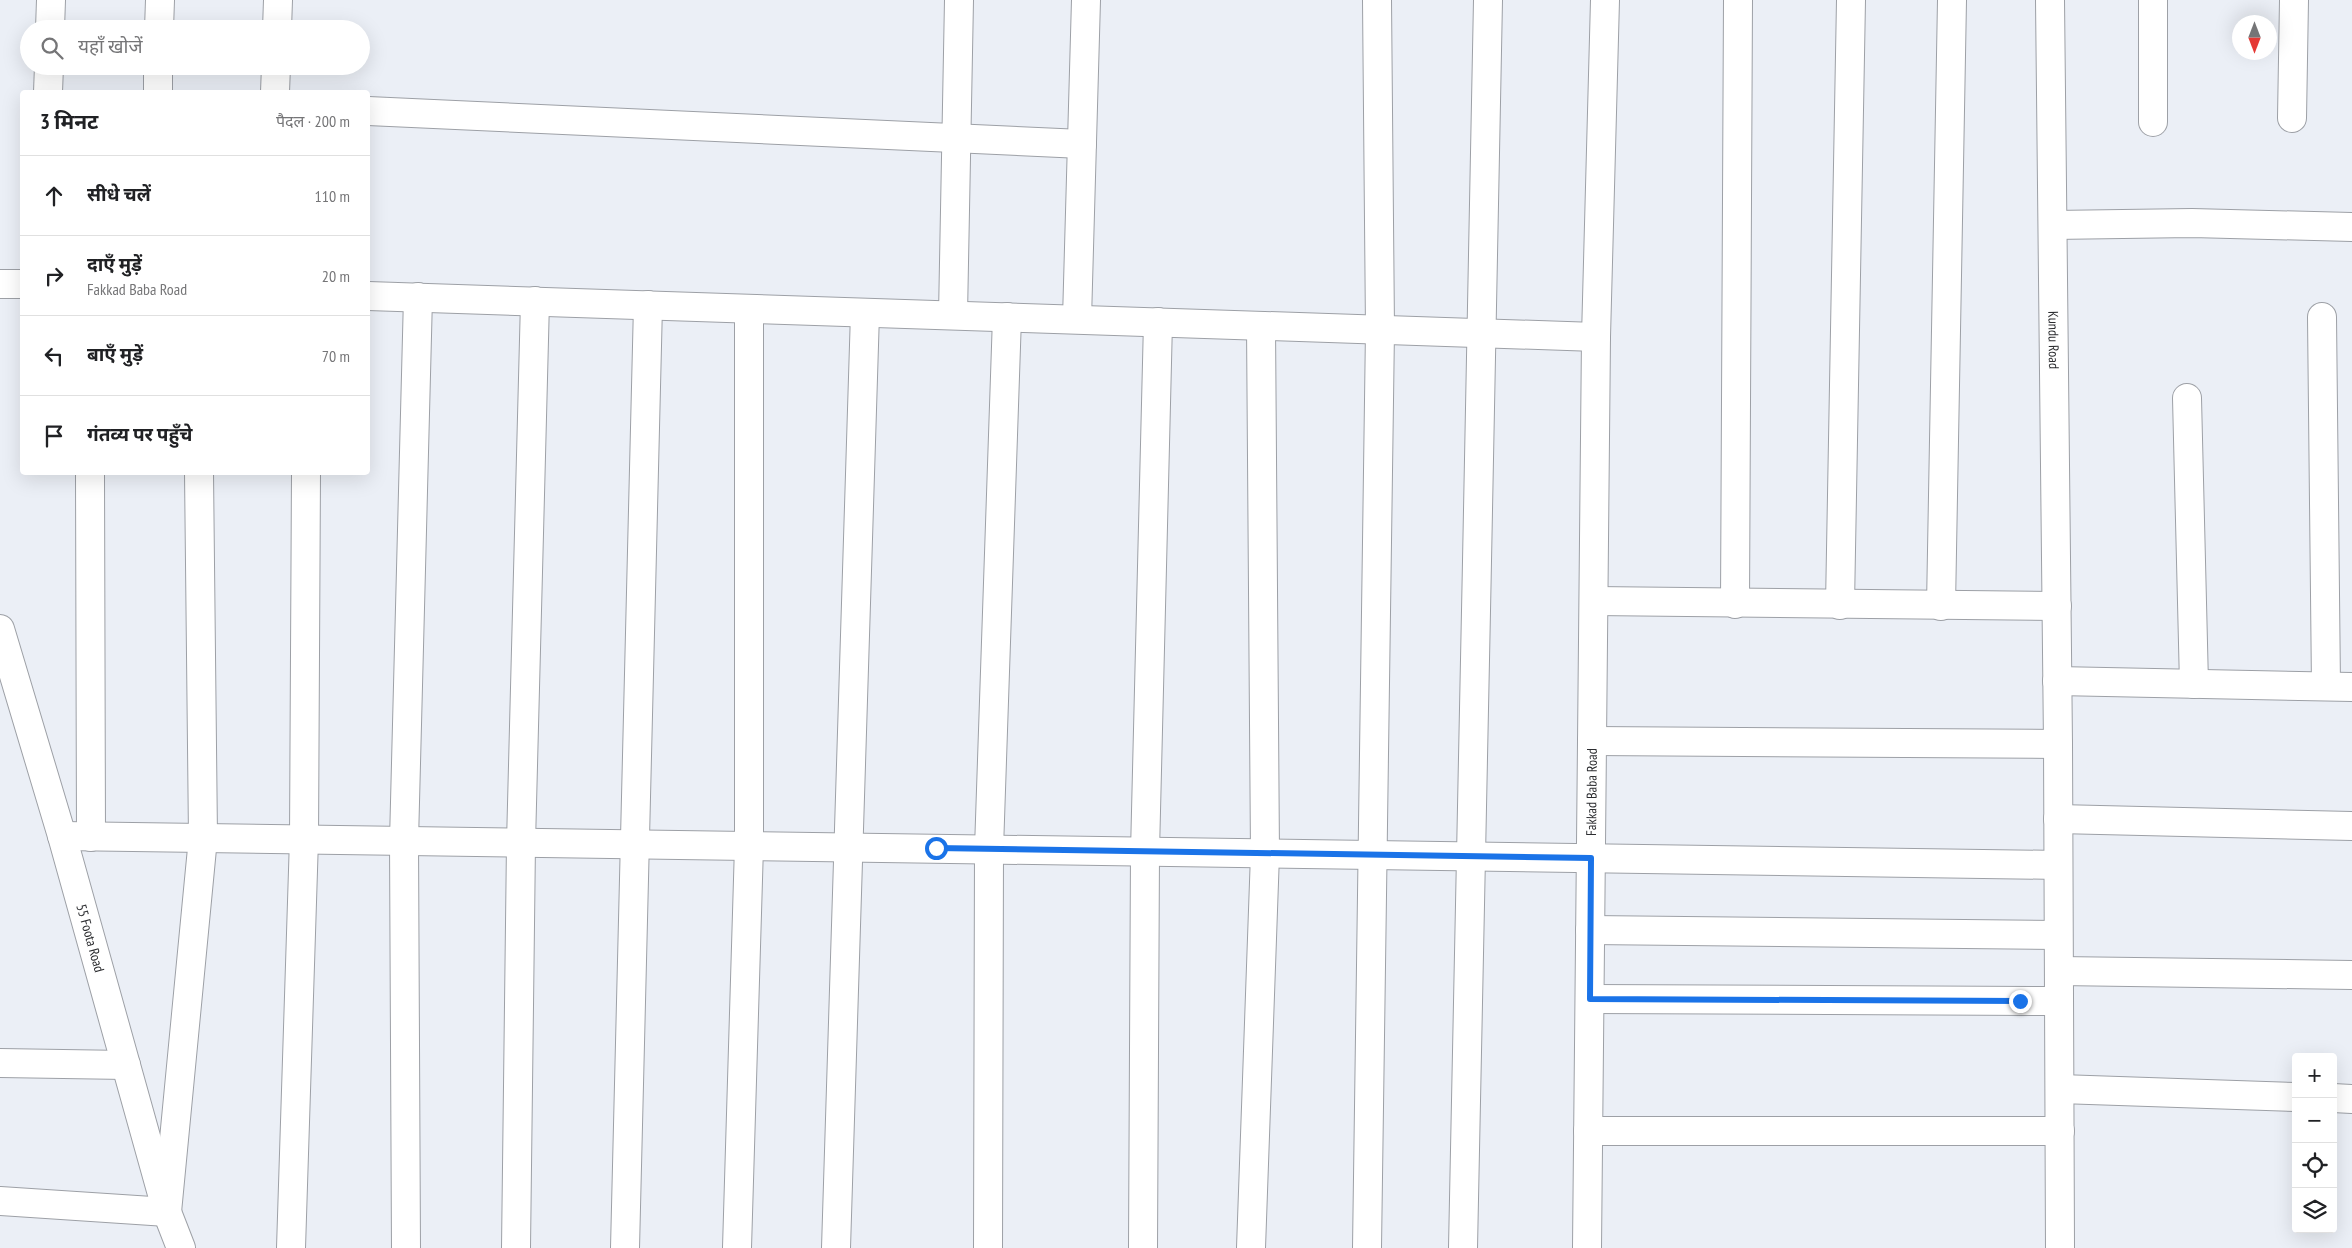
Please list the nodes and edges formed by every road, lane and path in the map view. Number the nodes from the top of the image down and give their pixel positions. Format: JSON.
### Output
{"nodes":[{"id":1,"x":51,"y":0,"type":"edge"},
{"id":2,"x":160,"y":0,"type":"edge"},
{"id":3,"x":278,"y":0,"type":"edge"},
{"id":4,"x":959,"y":0,"type":"edge"},
{"id":5,"x":1086,"y":0,"type":"edge"},
{"id":6,"x":1377,"y":0,"type":"edge"},
{"id":7,"x":1488,"y":0,"type":"edge"},
{"id":8,"x":1605,"y":0,"type":"edge"},
{"id":9,"x":1738,"y":0,"type":"edge"},
{"id":10,"x":1851,"y":0,"type":"edge"},
{"id":11,"x":1952,"y":0,"type":"edge"},
{"id":12,"x":2050,"y":0,"type":"edge"},
{"id":13,"x":2153,"y":0,"type":"edge"},
{"id":14,"x":2294,"y":0,"type":"edge"},
{"id":15,"x":50,"y":20,"type":"edge"},
{"id":16,"x":159,"y":20,"type":"edge"},
{"id":17,"x":277,"y":20,"type":"edge"},
{"id":18,"x":49,"y":75,"type":"edge"},
{"id":19,"x":158,"y":75,"type":"edge"},
{"id":20,"x":276,"y":75,"type":"edge"},
{"id":21,"x":48,"y":90,"type":"edge"},
{"id":22,"x":158,"y":90,"type":"edge"},
{"id":23,"x":275,"y":90,"type":"edge"},
{"id":24,"x":370,"y":111,"type":"edge"},
{"id":25,"x":2292,"y":118,"type":"dead end"},
{"id":26,"x":2153,"y":122,"type":"dead end"},
{"id":27,"x":956,"y":138,"type":"junction"},
{"id":28,"x":1082,"y":144,"type":"junction"},
{"id":29,"x":2053,"y":225,"type":"junction"},
{"id":30,"x":2352,"y":227,"type":"edge"},
{"id":31,"x":0,"y":284,"type":"edge"},
{"id":32,"x":20,"y":284,"type":"edge"},
{"id":33,"x":370,"y":296,"type":"edge"},
{"id":34,"x":418,"y":297,"type":"junction"},
{"id":35,"x":535,"y":301,"type":"junction"},
{"id":36,"x":648,"y":305,"type":"junction"},
{"id":37,"x":749,"y":309,"type":"junction"},
{"id":38,"x":865,"y":313,"type":"junction"},
{"id":39,"x":953,"y":315,"type":"junction"},
{"id":40,"x":1007,"y":317,"type":"junction"},
{"id":41,"x":2322,"y":317,"type":"dead end"},
{"id":42,"x":1077,"y":319,"type":"junction"},
{"id":43,"x":1158,"y":322,"type":"junction"},
{"id":44,"x":1261,"y":326,"type":"junction"},
{"id":45,"x":1380,"y":330,"type":"junction"},
{"id":46,"x":1480,"y":334,"type":"junction"},
{"id":47,"x":1596,"y":337,"type":"junction"},
{"id":48,"x":2187,"y":398,"type":"dead end"},
{"id":49,"x":90,"y":475,"type":"edge"},
{"id":50,"x":198,"y":475,"type":"edge"},
{"id":51,"x":306,"y":475,"type":"edge"},
{"id":52,"x":1594,"y":601,"type":"junction"},
{"id":53,"x":1735,"y":604,"type":"junction"},
{"id":54,"x":1840,"y":605,"type":"junction"},
{"id":55,"x":1941,"y":606,"type":"junction"},
{"id":56,"x":2057,"y":606,"type":"junction"},
{"id":57,"x":0,"y":629,"type":"edge"},
{"id":58,"x":2057,"y":681,"type":"junction"},
{"id":59,"x":2194,"y":684,"type":"junction"},
{"id":60,"x":2339,"y":687,"type":"edge"},
{"id":61,"x":1592,"y":741,"type":"junction"},
{"id":62,"x":2058,"y":744,"type":"junction"},
{"id":63,"x":2058,"y":819,"type":"junction"},
{"id":64,"x":2352,"y":826,"type":"edge"},
{"id":65,"x":62,"y":836,"type":"junction"},
{"id":66,"x":91,"y":836,"type":"junction"},
{"id":67,"x":203,"y":838,"type":"junction"},
{"id":68,"x":304,"y":839,"type":"junction"},
{"id":69,"x":404,"y":841,"type":"junction"},
{"id":70,"x":521,"y":842,"type":"junction"},
{"id":71,"x":634,"y":844,"type":"junction"},
{"id":72,"x":749,"y":846,"type":"junction"},
{"id":73,"x":847,"y":847,"type":"junction"},
{"id":74,"x":989,"y":849,"type":"junction"},
{"id":75,"x":1145,"y":852,"type":"junction"},
{"id":76,"x":1266,"y":854,"type":"junction"},
{"id":77,"x":1373,"y":855,"type":"junction"},
{"id":78,"x":1473,"y":856,"type":"junction"},
{"id":79,"x":1591,"y":858,"type":"junction"},
{"id":80,"x":2058,"y":865,"type":"junction"},
{"id":81,"x":1590,"y":930,"type":"junction"},
{"id":82,"x":2058,"y":935,"type":"junction"},
{"id":83,"x":2059,"y":971,"type":"junction"},
{"id":84,"x":2352,"y":975,"type":"edge"},
{"id":85,"x":1590,"y":999,"type":"junction"},
{"id":86,"x":2059,"y":1001,"type":"junction"},
{"id":87,"x":0,"y":1063,"type":"edge"},
{"id":88,"x":126,"y":1065,"type":"junction"},
{"id":89,"x":2060,"y":1089,"type":"junction"},
{"id":90,"x":2292,"y":1097,"type":"edge"},
{"id":91,"x":2337,"y":1098,"type":"edge"},
{"id":92,"x":2352,"y":1098,"type":"edge"},
{"id":93,"x":1588,"y":1131,"type":"junction"},
{"id":94,"x":2060,"y":1131,"type":"junction"},
{"id":95,"x":0,"y":1201,"type":"edge"},
{"id":96,"x":167,"y":1212,"type":"junction"},
{"id":97,"x":181,"y":1248,"type":"edge"},
{"id":98,"x":291,"y":1248,"type":"edge"},
{"id":99,"x":406,"y":1248,"type":"edge"},
{"id":100,"x":516,"y":1248,"type":"edge"},
{"id":101,"x":625,"y":1248,"type":"edge"},
{"id":102,"x":737,"y":1248,"type":"edge"},
{"id":103,"x":836,"y":1248,"type":"edge"},
{"id":104,"x":988,"y":1248,"type":"edge"},
{"id":105,"x":1143,"y":1248,"type":"edge"},
{"id":106,"x":1251,"y":1248,"type":"edge"},
{"id":107,"x":1367,"y":1248,"type":"edge"},
{"id":108,"x":1463,"y":1248,"type":"edge"},
{"id":109,"x":1587,"y":1248,"type":"edge"},
{"id":110,"x":2060,"y":1248,"type":"edge"}],
"edges":[{"from":1,"to":15,"type":"street"},
{"from":2,"to":16,"type":"street"},
{"from":3,"to":17,"type":"street"},
{"from":4,"to":27,"type":"street"},
{"from":5,"to":28,"type":"street"},
{"from":6,"to":45,"type":"street"},
{"from":7,"to":46,"type":"street"},
{"from":8,"to":47,"type":"street","name":"Fakkad Baba Road"},
{"from":9,"to":53,"type":"street"},
{"from":10,"to":54,"type":"street"},
{"from":11,"to":55,"type":"street"},
{"from":12,"to":29,"type":"street","name":"Kundu Road"},
{"from":13,"to":26,"type":"street"},
{"from":14,"to":25,"type":"street"},
{"from":18,"to":21,"type":"street"},
{"from":19,"to":22,"type":"street"},
{"from":20,"to":23,"type":"street"},
{"from":24,"to":27,"type":"street"},
{"from":27,"to":28,"type":"street"},
{"from":27,"to":39,"type":"street"},
{"from":28,"to":42,"type":"street"},
{"from":29,"to":30,"type":"street"},
{"from":29,"to":56,"type":"street","name":"Kundu Road"},
{"from":31,"to":32,"type":"street"},
{"from":33,"to":34,"type":"street"},
{"from":34,"to":35,"type":"street"},
{"from":34,"to":69,"type":"street"},
{"from":35,"to":36,"type":"street"},
{"from":35,"to":70,"type":"street"},
{"from":36,"to":37,"type":"street"},
{"from":36,"to":71,"type":"street"},
{"from":37,"to":38,"type":"street"},
{"from":37,"to":72,"type":"street"},
{"from":38,"to":39,"type":"street"},
{"from":38,"to":73,"type":"street"},
{"from":39,"to":40,"type":"street"},
{"from":40,"to":42,"type":"street"},
{"from":40,"to":74,"type":"street"},
{"from":41,"to":60,"type":"street"},
{"from":42,"to":43,"type":"street"},
{"from":43,"to":44,"type":"street"},
{"from":43,"to":75,"type":"street"},
{"from":44,"to":45,"type":"street"},
{"from":44,"to":76,"type":"street"},
{"from":45,"to":46,"type":"street"},
{"from":45,"to":77,"type":"street"},
{"from":46,"to":47,"type":"street"},
{"from":46,"to":78,"type":"street"},
{"from":47,"to":52,"type":"street","name":"Fakkad Baba Road"},
{"from":48,"to":59,"type":"street"},
{"from":49,"to":66,"type":"street"},
{"from":50,"to":67,"type":"street"},
{"from":51,"to":68,"type":"street"},
{"from":52,"to":53,"type":"street"},
{"from":52,"to":61,"type":"street","name":"Fakkad Baba Road"},
{"from":53,"to":54,"type":"street"},
{"from":54,"to":55,"type":"street"},
{"from":55,"to":56,"type":"street"},
{"from":56,"to":58,"type":"street","name":"Kundu Road"},
{"from":57,"to":65,"type":"street","name":"55 Foota Road"},
{"from":58,"to":59,"type":"street"},
{"from":58,"to":62,"type":"street","name":"Kundu Road"},
{"from":59,"to":60,"type":"street"},
{"from":61,"to":62,"type":"street"},
{"from":61,"to":79,"type":"street","name":"Fakkad Baba Road"},
{"from":62,"to":63,"type":"street","name":"Kundu Road"},
{"from":63,"to":64,"type":"street"},
{"from":63,"to":80,"type":"street","name":"Kundu Road"},
{"from":65,"to":66,"type":"street"},
{"from":65,"to":88,"type":"street","name":"55 Foota Road"},
{"from":66,"to":67,"type":"street"},
{"from":67,"to":68,"type":"street"},
{"from":67,"to":96,"type":"street"},
{"from":68,"to":69,"type":"street"},
{"from":68,"to":98,"type":"street"},
{"from":69,"to":70,"type":"street"},
{"from":69,"to":99,"type":"street"},
{"from":70,"to":71,"type":"street"},
{"from":70,"to":100,"type":"street"},
{"from":71,"to":72,"type":"street"},
{"from":71,"to":101,"type":"street"},
{"from":72,"to":73,"type":"street"},
{"from":72,"to":102,"type":"street"},
{"from":73,"to":74,"type":"street"},
{"from":73,"to":103,"type":"street"},
{"from":74,"to":75,"type":"street"},
{"from":74,"to":104,"type":"street"},
{"from":75,"to":76,"type":"street"},
{"from":75,"to":105,"type":"street"},
{"from":76,"to":77,"type":"street"},
{"from":76,"to":106,"type":"street"},
{"from":77,"to":78,"type":"street"},
{"from":77,"to":107,"type":"street"},
{"from":78,"to":79,"type":"street"},
{"from":78,"to":108,"type":"street"},
{"from":79,"to":80,"type":"street"},
{"from":79,"to":81,"type":"street","name":"Fakkad Baba Road"},
{"from":80,"to":82,"type":"street","name":"Kundu Road"},
{"from":81,"to":82,"type":"street"},
{"from":81,"to":85,"type":"street","name":"Fakkad Baba Road"},
{"from":82,"to":83,"type":"street","name":"Kundu Road"},
{"from":83,"to":84,"type":"street"},
{"from":83,"to":86,"type":"street","name":"Kundu Road"},
{"from":85,"to":86,"type":"street"},
{"from":85,"to":93,"type":"street","name":"Fakkad Baba Road"},
{"from":86,"to":89,"type":"street","name":"Kundu Road"},
{"from":87,"to":88,"type":"street"},
{"from":88,"to":96,"type":"street","name":"55 Foota Road"},
{"from":89,"to":90,"type":"street"},
{"from":89,"to":94,"type":"street","name":"Kundu Road"},
{"from":91,"to":92,"type":"street"},
{"from":93,"to":94,"type":"street"},
{"from":93,"to":109,"type":"street","name":"Fakkad Baba Road"},
{"from":94,"to":110,"type":"street","name":"Kundu Road"},
{"from":95,"to":96,"type":"street"},
{"from":96,"to":97,"type":"street","name":"55 Foota Road"}]}
